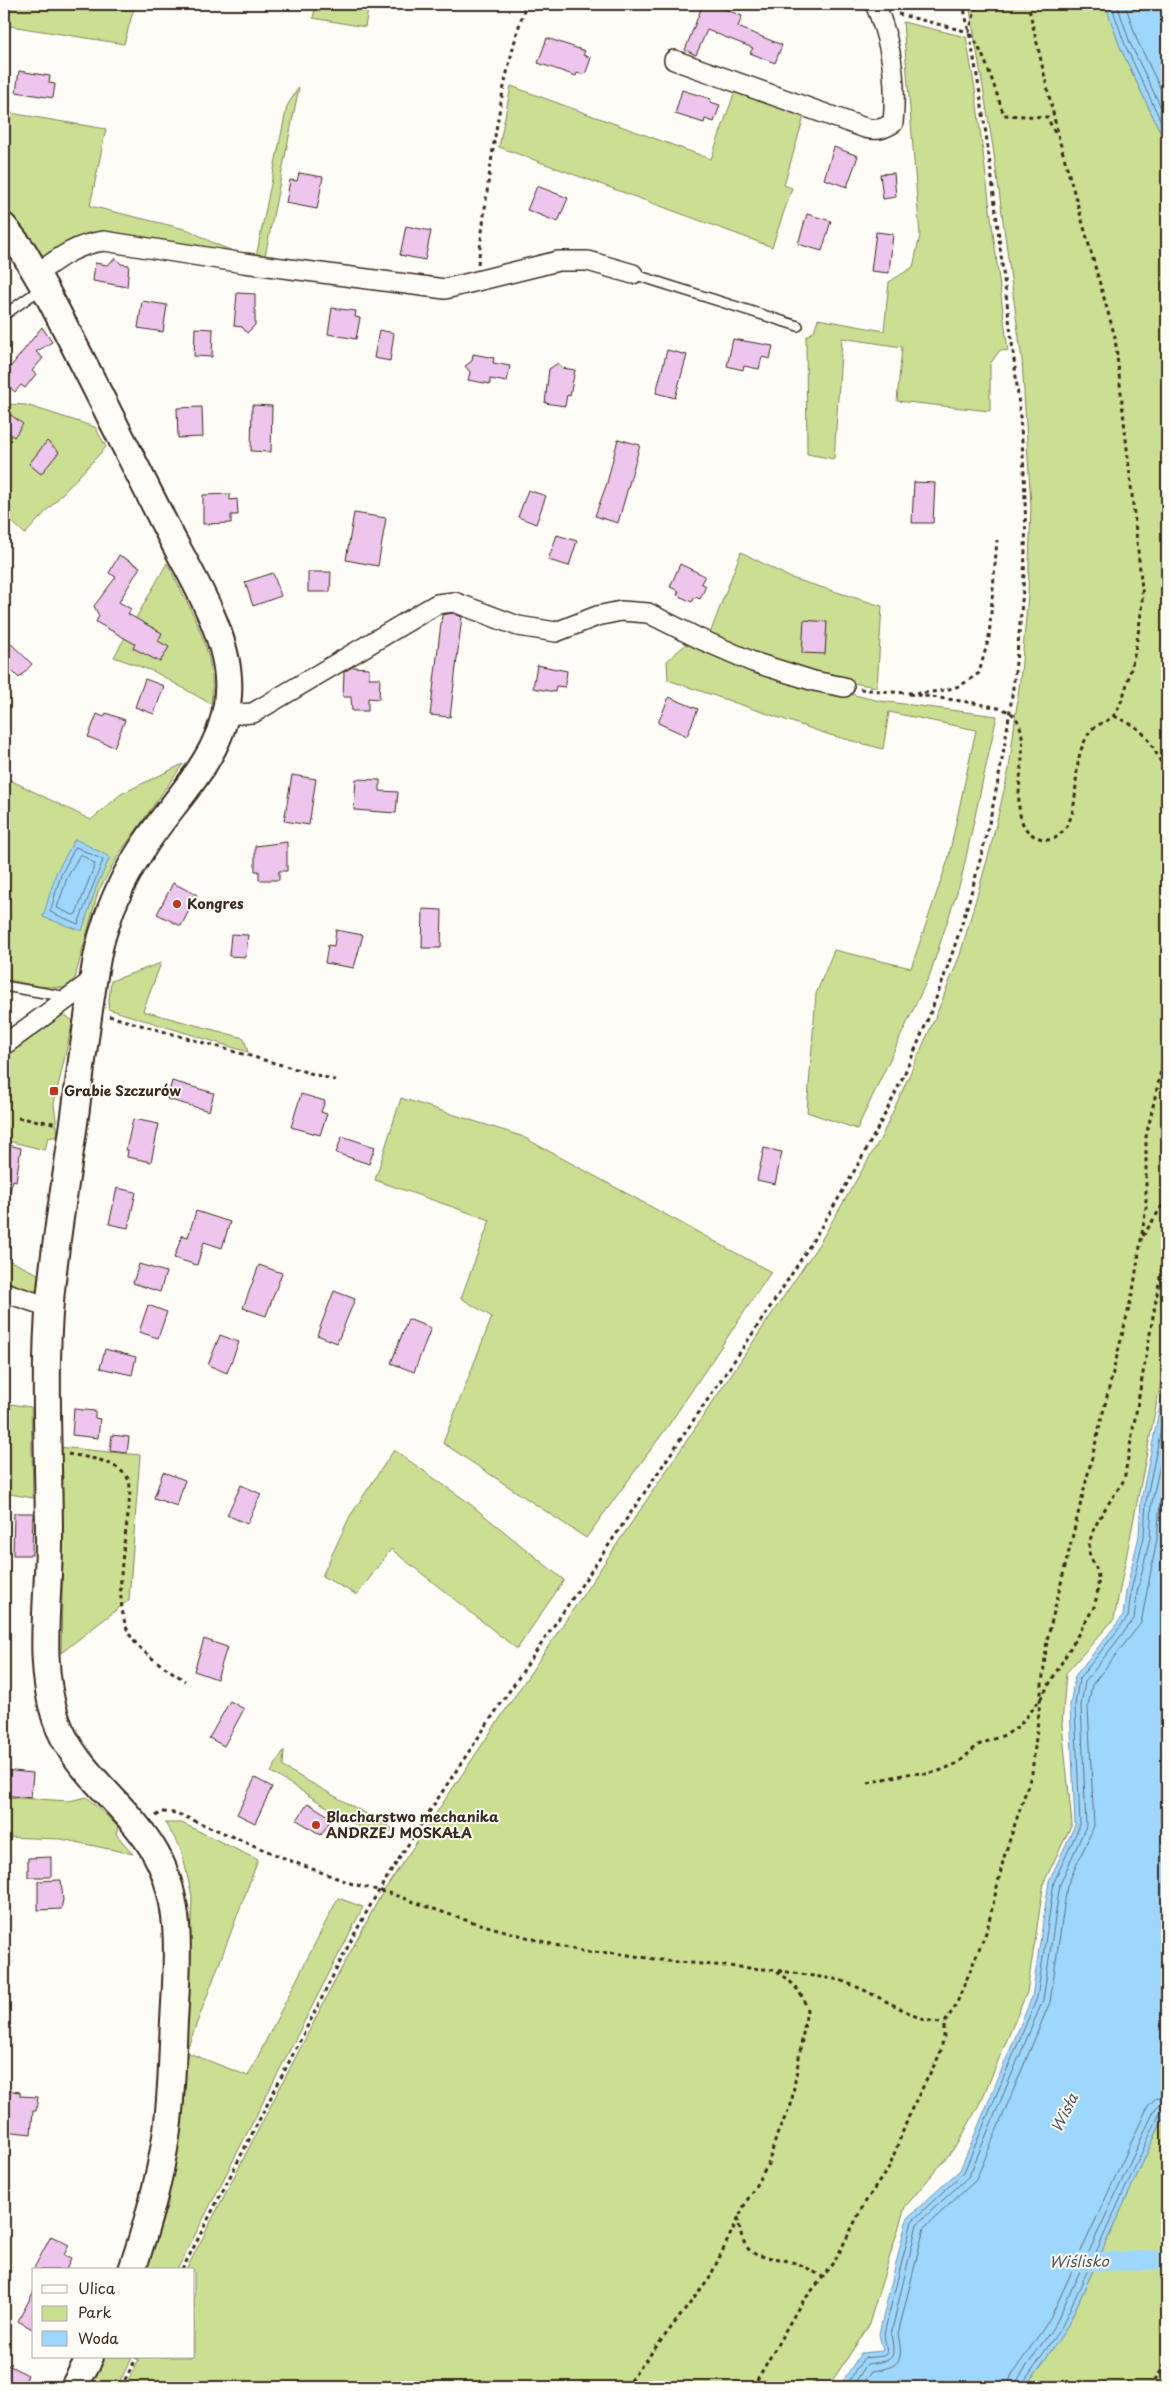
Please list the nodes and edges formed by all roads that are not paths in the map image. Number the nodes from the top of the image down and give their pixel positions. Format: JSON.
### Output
{"nodes":[{"id":1,"x":876,"y":7,"type":"edge"},
{"id":2,"x":674,"y":60,"type":"dead end"},
{"id":3,"x":4,"y":228,"type":"edge"},
{"id":4,"x":632,"y":274,"type":"joint"},
{"id":5,"x":40,"y":280,"type":"junction"},
{"id":6,"x":4,"y":316,"type":"edge"},
{"id":7,"x":798,"y":326,"type":"dead end"},
{"id":8,"x":844,"y":687,"type":"road end"},
{"id":9,"x":226,"y":715,"type":"junction"},
{"id":10,"x":4,"y":986,"type":"edge"},
{"id":11,"x":80,"y":1004,"type":"junction"},
{"id":12,"x":4,"y":1045,"type":"edge"},
{"id":13,"x":4,"y":1292,"type":"edge"},
{"id":14,"x":49,"y":1307,"type":"junction"},
{"id":15,"x":133,"y":2268,"type":"edge"},
{"id":16,"x":89,"y":2358,"type":"edge"},
{"id":17,"x":74,"y":2387,"type":"edge"}],
"edges":[{"from":1,"to":2,"type":"street"},
{"from":3,"to":5,"type":"street"},
{"from":4,"to":5,"type":"street"},
{"from":4,"to":7,"type":"lane"},
{"from":5,"to":6,"type":"lane"},
{"from":5,"to":9,"type":"street"},
{"from":8,"to":9,"type":"street"},
{"from":9,"to":11,"type":"street"},
{"from":10,"to":11,"type":"lane"},
{"from":11,"to":12,"type":"street"},
{"from":11,"to":14,"type":"street"},
{"from":13,"to":14,"type":"street"},
{"from":14,"to":15,"type":"street"},
{"from":16,"to":17,"type":"street"}]}
